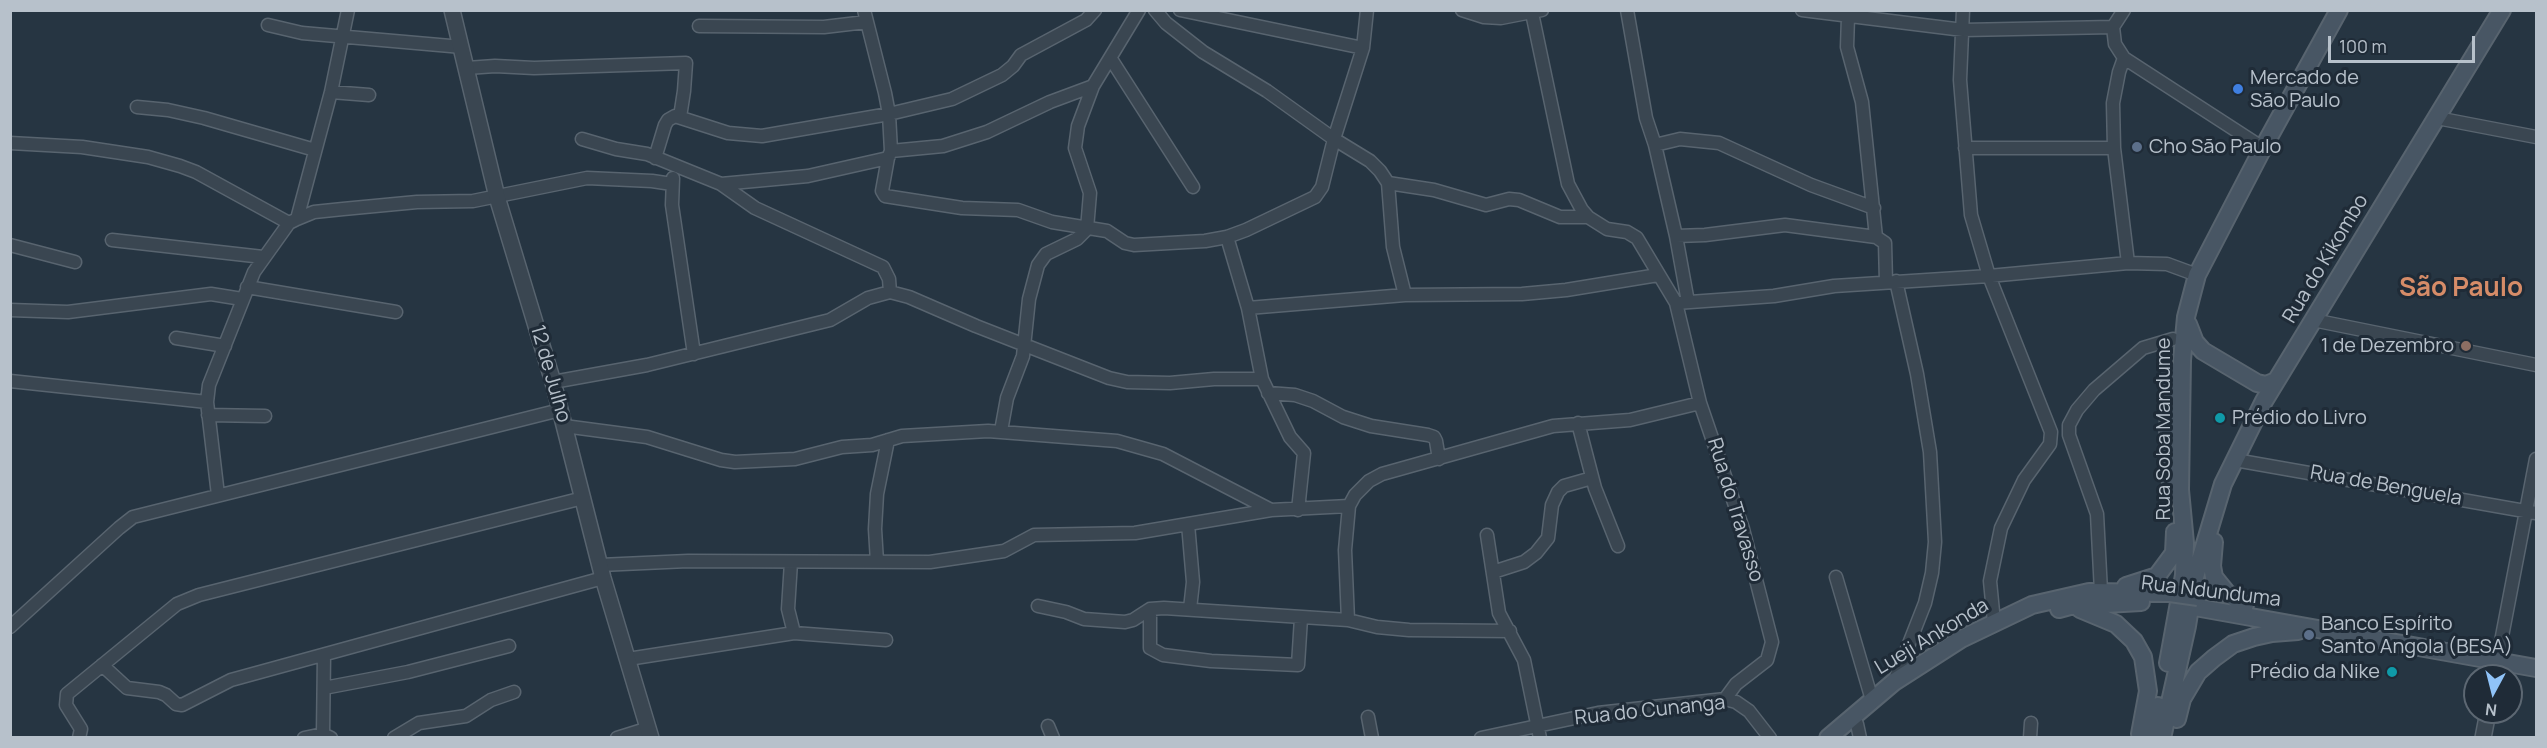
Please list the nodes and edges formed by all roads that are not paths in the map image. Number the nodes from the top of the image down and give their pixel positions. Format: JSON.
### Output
{"nodes":[{"id":1,"x":348,"y":10,"type":"edge"},
{"id":2,"x":452,"y":10,"type":"edge"},
{"id":3,"x":1095,"y":10,"type":"edge"},
{"id":4,"x":1139,"y":10,"type":"edge"},
{"id":5,"x":1155,"y":10,"type":"edge"},
{"id":6,"x":1180,"y":10,"type":"edge"},
{"id":7,"x":1367,"y":10,"type":"edge"},
{"id":8,"x":1462,"y":10,"type":"edge"},
{"id":9,"x":1626,"y":10,"type":"edge"},
{"id":10,"x":1802,"y":10,"type":"edge"},
{"id":11,"x":1963,"y":10,"type":"edge"},
{"id":12,"x":2124,"y":10,"type":"edge"},
{"id":13,"x":2339,"y":10,"type":"edge"},
{"id":14,"x":2502,"y":10,"type":"edge"},
{"id":15,"x":1537,"y":12,"type":"edge"},
{"id":16,"x":1833,"y":13,"type":"edge"},
{"id":17,"x":865,"y":16,"type":"edge"},
{"id":18,"x":1848,"y":16,"type":"junction"},
{"id":19,"x":268,"y":25,"type":"dead end"},
{"id":20,"x":699,"y":26,"type":"dead end"},
{"id":21,"x":2113,"y":27,"type":"junction"},
{"id":22,"x":1963,"y":30,"type":"junction"},
{"id":23,"x":344,"y":36,"type":"junction"},
{"id":24,"x":462,"y":47,"type":"junction"},
{"id":25,"x":1364,"y":48,"type":"junction"},
{"id":26,"x":2124,"y":58,"type":"junction"},
{"id":27,"x":1111,"y":59,"type":"junction"},
{"id":28,"x":467,"y":68,"type":"junction"},
{"id":29,"x":1093,"y":86,"type":"junction"},
{"id":30,"x":331,"y":92,"type":"junction"},
{"id":31,"x":369,"y":95,"type":"dead end"},
{"id":32,"x":137,"y":107,"type":"dead end"},
{"id":33,"x":889,"y":114,"type":"junction"},
{"id":34,"x":680,"y":117,"type":"junction"},
{"id":35,"x":2437,"y":118,"type":"junction"},
{"id":36,"x":2536,"y":137,"type":"edge"},
{"id":37,"x":582,"y":139,"type":"dead end"},
{"id":38,"x":1334,"y":139,"type":"junction"},
{"id":39,"x":10,"y":143,"type":"edge"},
{"id":40,"x":1655,"y":146,"type":"junction"},
{"id":41,"x":1965,"y":148,"type":"junction"},
{"id":42,"x":2114,"y":148,"type":"junction"},
{"id":43,"x":2263,"y":148,"type":"junction"},
{"id":44,"x":315,"y":150,"type":"junction"},
{"id":45,"x":889,"y":154,"type":"junction"},
{"id":46,"x":655,"y":158,"type":"junction"},
{"id":47,"x":674,"y":165,"type":"junction"},
{"id":48,"x":1388,"y":183,"type":"junction"},
{"id":49,"x":672,"y":184,"type":"junction"},
{"id":50,"x":721,"y":184,"type":"junction"},
{"id":51,"x":1193,"y":187,"type":"dead end"},
{"id":52,"x":496,"y":197,"type":"junction"},
{"id":53,"x":1874,"y":208,"type":"junction"},
{"id":54,"x":1588,"y":217,"type":"junction"},
{"id":55,"x":293,"y":221,"type":"junction"},
{"id":56,"x":1087,"y":229,"type":"junction"},
{"id":57,"x":1676,"y":236,"type":"junction"},
{"id":58,"x":1227,"y":237,"type":"junction"},
{"id":59,"x":1876,"y":237,"type":"junction"},
{"id":60,"x":112,"y":240,"type":"dead end"},
{"id":61,"x":10,"y":244,"type":"edge"},
{"id":62,"x":263,"y":257,"type":"junction"},
{"id":63,"x":75,"y":262,"type":"dead end"},
{"id":64,"x":2128,"y":263,"type":"junction"},
{"id":65,"x":2198,"y":275,"type":"junction"},
{"id":66,"x":1658,"y":276,"type":"junction"},
{"id":67,"x":1989,"y":276,"type":"junction"},
{"id":68,"x":1891,"y":281,"type":"junction"},
{"id":69,"x":890,"y":292,"type":"junction"},
{"id":70,"x":244,"y":293,"type":"junction"},
{"id":71,"x":2193,"y":293,"type":"junction"},
{"id":72,"x":1405,"y":295,"type":"junction"},
{"id":73,"x":1682,"y":302,"type":"junction"},
{"id":74,"x":1248,"y":308,"type":"junction"},
{"id":75,"x":10,"y":310,"type":"edge"},
{"id":76,"x":396,"y":312,"type":"dead end"},
{"id":77,"x":2186,"y":317,"type":"junction"},
{"id":78,"x":2313,"y":320,"type":"junction"},
{"id":79,"x":176,"y":338,"type":"dead end"},
{"id":80,"x":2173,"y":339,"type":"junction"},
{"id":81,"x":1024,"y":343,"type":"junction"},
{"id":82,"x":225,"y":346,"type":"junction"},
{"id":83,"x":694,"y":354,"type":"junction"},
{"id":84,"x":2177,"y":364,"type":"junction"},
{"id":85,"x":2536,"y":365,"type":"edge"},
{"id":86,"x":1262,"y":379,"type":"junction"},
{"id":87,"x":10,"y":381,"type":"edge"},
{"id":88,"x":2276,"y":381,"type":"junction"},
{"id":89,"x":553,"y":382,"type":"junction"},
{"id":90,"x":1268,"y":393,"type":"junction"},
{"id":91,"x":207,"y":402,"type":"junction"},
{"id":92,"x":1700,"y":402,"type":"junction"},
{"id":93,"x":2261,"y":407,"type":"junction"},
{"id":94,"x":560,"y":410,"type":"junction"},
{"id":95,"x":208,"y":415,"type":"junction"},
{"id":96,"x":265,"y":416,"type":"dead end"},
{"id":97,"x":1578,"y":423,"type":"junction"},
{"id":98,"x":564,"y":426,"type":"junction"},
{"id":99,"x":1000,"y":431,"type":"junction"},
{"id":100,"x":2069,"y":435,"type":"junction"},
{"id":101,"x":2051,"y":438,"type":"junction"},
{"id":102,"x":888,"y":441,"type":"junction"},
{"id":103,"x":1439,"y":459,"type":"junction"},
{"id":104,"x":2536,"y":459,"type":"edge"},
{"id":105,"x":2235,"y":460,"type":"junction"},
{"id":106,"x":1592,"y":478,"type":"junction"},
{"id":107,"x":218,"y":495,"type":"junction"},
{"id":108,"x":583,"y":498,"type":"junction"},
{"id":109,"x":1349,"y":506,"type":"junction"},
{"id":110,"x":1271,"y":510,"type":"junction"},
{"id":111,"x":1298,"y":510,"type":"junction"},
{"id":112,"x":2531,"y":512,"type":"edge"},
{"id":113,"x":1188,"y":524,"type":"junction"},
{"id":114,"x":1487,"y":535,"type":"dead end"},
{"id":115,"x":1618,"y":546,"type":"dead end"},
{"id":116,"x":791,"y":562,"type":"junction"},
{"id":117,"x":877,"y":562,"type":"junction"},
{"id":118,"x":602,"y":571,"type":"junction"},
{"id":119,"x":1493,"y":572,"type":"junction"},
{"id":120,"x":1836,"y":577,"type":"dead end"},
{"id":121,"x":2106,"y":592,"type":"junction"},
{"id":122,"x":2169,"y":598,"type":"junction"},
{"id":123,"x":2070,"y":601,"type":"junction"},
{"id":124,"x":2196,"y":602,"type":"junction"},
{"id":125,"x":2245,"y":605,"type":"junction"},
{"id":126,"x":1038,"y":606,"type":"dead end"},
{"id":127,"x":1150,"y":609,"type":"junction"},
{"id":128,"x":1190,"y":609,"type":"junction"},
{"id":129,"x":1301,"y":618,"type":"junction"},
{"id":130,"x":1348,"y":620,"type":"junction"},
{"id":131,"x":1994,"y":622,"type":"junction"},
{"id":132,"x":10,"y":627,"type":"edge"},
{"id":133,"x":2323,"y":630,"type":"junction"},
{"id":134,"x":1510,"y":631,"type":"junction"},
{"id":135,"x":794,"y":633,"type":"junction"},
{"id":136,"x":886,"y":640,"type":"dead end"},
{"id":137,"x":509,"y":646,"type":"dead end"},
{"id":138,"x":324,"y":654,"type":"junction"},
{"id":139,"x":628,"y":658,"type":"junction"},
{"id":140,"x":2536,"y":659,"type":"edge"},
{"id":141,"x":2497,"y":663,"type":"edge"},
{"id":142,"x":102,"y":665,"type":"junction"},
{"id":143,"x":2536,"y":668,"type":"edge"},
{"id":144,"x":1894,"y":682,"type":"junction"},
{"id":145,"x":324,"y":688,"type":"junction"},
{"id":146,"x":513,"y":692,"type":"dead end"},
{"id":147,"x":1725,"y":699,"type":"junction"},
{"id":148,"x":1872,"y":700,"type":"junction"},
{"id":149,"x":1368,"y":717,"type":"dead end"},
{"id":150,"x":2031,"y":723,"type":"dead end"},
{"id":151,"x":1538,"y":731,"type":"edge"},
{"id":152,"x":1859,"y":731,"type":"edge"},
{"id":153,"x":650,"y":733,"type":"edge"},
{"id":154,"x":327,"y":736,"type":"edge"},
{"id":155,"x":79,"y":738,"type":"edge"},
{"id":156,"x":304,"y":738,"type":"edge"},
{"id":157,"x":394,"y":738,"type":"edge"},
{"id":158,"x":617,"y":738,"type":"edge"},
{"id":159,"x":1372,"y":738,"type":"edge"},
{"id":160,"x":1481,"y":738,"type":"edge"},
{"id":161,"x":1770,"y":738,"type":"edge"},
{"id":162,"x":1828,"y":738,"type":"edge"},
{"id":163,"x":1843,"y":738,"type":"edge"},
{"id":164,"x":2030,"y":738,"type":"edge"},
{"id":165,"x":2139,"y":738,"type":"edge"},
{"id":166,"x":2150,"y":738,"type":"edge"},
{"id":167,"x":2162,"y":738,"type":"edge"},
{"id":168,"x":2172,"y":738,"type":"edge"}],
"edges":[{"from":1,"to":23,"type":"street"},
{"from":2,"to":24,"type":"street","name":"12 de Julho"},
{"from":3,"to":33,"type":"street"},
{"from":4,"to":27,"type":"street"},
{"from":5,"to":38,"type":"street"},
{"from":6,"to":25,"type":"street"},
{"from":7,"to":25,"type":"street"},
{"from":8,"to":15,"type":"street"},
{"from":9,"to":40,"type":"street","name":"Rua do Travasso"},
{"from":10,"to":16,"type":"street"},
{"from":11,"to":22,"type":"street"},
{"from":12,"to":21,"type":"street"},
{"from":13,"to":43,"type":"main road","name":"Rua Soba Mandume"},
{"from":14,"to":35,"type":"main road","name":"Rua do Kikombo"},
{"from":15,"to":54,"type":"street"},
{"from":16,"to":18,"type":"street"},
{"from":17,"to":20,"type":"street"},
{"from":17,"to":33,"type":"street"},
{"from":18,"to":22,"type":"street"},
{"from":18,"to":53,"type":"street"},
{"from":19,"to":23,"type":"street"},
{"from":21,"to":22,"type":"street"},
{"from":21,"to":26,"type":"street"},
{"from":22,"to":41,"type":"street"},
{"from":23,"to":24,"type":"street"},
{"from":23,"to":30,"type":"street"},
{"from":24,"to":28,"type":"street","name":"12 de Julho"},
{"from":25,"to":38,"type":"street"},
{"from":26,"to":42,"type":"street"},
{"from":26,"to":43,"type":"street"},
{"from":27,"to":29,"type":"street"},
{"from":27,"to":51,"type":"street"},
{"from":28,"to":34,"type":"street"},
{"from":28,"to":52,"type":"street","name":"12 de Julho"},
{"from":29,"to":45,"type":"street"},
{"from":29,"to":56,"type":"street"},
{"from":30,"to":31,"type":"street"},
{"from":30,"to":44,"type":"street"},
{"from":32,"to":44,"type":"street"},
{"from":33,"to":34,"type":"street"},
{"from":33,"to":45,"type":"street"},
{"from":34,"to":46,"type":"street"},
{"from":35,"to":36,"type":"street"},
{"from":35,"to":78,"type":"main road","name":"Rua do Kikombo"},
{"from":37,"to":46,"type":"street"},
{"from":38,"to":48,"type":"street"},
{"from":38,"to":58,"type":"street"},
{"from":39,"to":55,"type":"street"},
{"from":40,"to":53,"type":"street"},
{"from":40,"to":57,"type":"street","name":"Rua do Travasso"},
{"from":41,"to":42,"type":"street"},
{"from":41,"to":67,"type":"street"},
{"from":42,"to":64,"type":"street"},
{"from":43,"to":65,"type":"main road","name":"Rua Soba Mandume"},
{"from":44,"to":55,"type":"street"},
{"from":45,"to":50,"type":"street"},
{"from":45,"to":56,"type":"street"},
{"from":46,"to":47,"type":"street"},
{"from":47,"to":49,"type":"street"},
{"from":47,"to":50,"type":"street"},
{"from":48,"to":54,"type":"street"},
{"from":48,"to":72,"type":"street"},
{"from":49,"to":52,"type":"street"},
{"from":49,"to":83,"type":"street"},
{"from":50,"to":69,"type":"street"},
{"from":52,"to":55,"type":"street"},
{"from":52,"to":89,"type":"street","name":"12 de Julho"},
{"from":53,"to":59,"type":"street"},
{"from":54,"to":66,"type":"street"},
{"from":55,"to":62,"type":"street"},
{"from":56,"to":58,"type":"street"},
{"from":56,"to":81,"type":"street"},
{"from":57,"to":59,"type":"street"},
{"from":57,"to":73,"type":"street","name":"Rua do Travasso"},
{"from":58,"to":74,"type":"street"},
{"from":59,"to":68,"type":"street"},
{"from":60,"to":62,"type":"street"},
{"from":61,"to":63,"type":"street"},
{"from":62,"to":70,"type":"street"},
{"from":64,"to":65,"type":"street"},
{"from":64,"to":67,"type":"street"},
{"from":65,"to":71,"type":"main road","name":"Rua Soba Mandume"},
{"from":66,"to":72,"type":"street"},
{"from":66,"to":73,"type":"street"},
{"from":67,"to":68,"type":"street"},
{"from":67,"to":101,"type":"street"},
{"from":68,"to":73,"type":"street"},
{"from":68,"to":144,"type":"street"},
{"from":69,"to":81,"type":"street"},
{"from":69,"to":83,"type":"street"},
{"from":70,"to":75,"type":"street"},
{"from":70,"to":76,"type":"street"},
{"from":70,"to":82,"type":"street"},
{"from":71,"to":77,"type":"main road","name":"Rua Soba Mandume"},
{"from":71,"to":80,"type":"main road"},
{"from":72,"to":74,"type":"street"},
{"from":73,"to":92,"type":"street","name":"Rua do Travasso"},
{"from":74,"to":86,"type":"street"},
{"from":77,"to":84,"type":"main road","name":"Rua Soba Mandume"},
{"from":77,"to":88,"type":"main road"},
{"from":78,"to":85,"type":"street"},
{"from":78,"to":88,"type":"main road","name":"Rua do Kikombo"},
{"from":79,"to":82,"type":"street"},
{"from":80,"to":84,"type":"main road"},
{"from":80,"to":100,"type":"street"},
{"from":81,"to":86,"type":"street"},
{"from":81,"to":99,"type":"street"},
{"from":82,"to":91,"type":"street"},
{"from":83,"to":89,"type":"street"},
{"from":84,"to":93,"type":"main road"},
{"from":84,"to":121,"type":"main road"},
{"from":84,"to":166,"type":"main road","name":"Rua Soba Mandume"},
{"from":86,"to":90,"type":"street"},
{"from":87,"to":91,"type":"street"},
{"from":88,"to":93,"type":"main road","name":"Rua do Kikombo"},
{"from":89,"to":94,"type":"street","name":"12 de Julho"},
{"from":90,"to":103,"type":"street"},
{"from":90,"to":111,"type":"street"},
{"from":91,"to":95,"type":"street"},
{"from":92,"to":97,"type":"street"},
{"from":92,"to":147,"type":"street","name":"Rua do Travasso"},
{"from":93,"to":105,"type":"main road","name":"Rua do Kikombo"},
{"from":94,"to":98,"type":"street","name":"12 de Julho"},
{"from":94,"to":107,"type":"street"},
{"from":95,"to":96,"type":"street"},
{"from":95,"to":107,"type":"street"},
{"from":97,"to":103,"type":"street"},
{"from":97,"to":106,"type":"street"},
{"from":98,"to":102,"type":"street"},
{"from":98,"to":108,"type":"street","name":"12 de Julho"},
{"from":99,"to":102,"type":"street"},
{"from":99,"to":110,"type":"street"},
{"from":100,"to":101,"type":"street"},
{"from":100,"to":121,"type":"street"},
{"from":101,"to":131,"type":"street"},
{"from":102,"to":117,"type":"street"},
{"from":103,"to":109,"type":"street"},
{"from":104,"to":112,"type":"street"},
{"from":105,"to":112,"type":"street","name":"Rua de Benguela"},
{"from":105,"to":125,"type":"main road"},
{"from":105,"to":167,"type":"main road","name":"Rua do Kikombo"},
{"from":106,"to":115,"type":"street"},
{"from":106,"to":119,"type":"street"},
{"from":107,"to":132,"type":"street"},
{"from":108,"to":118,"type":"street","name":"12 de Julho"},
{"from":108,"to":142,"type":"street"},
{"from":109,"to":111,"type":"street"},
{"from":109,"to":130,"type":"street"},
{"from":110,"to":111,"type":"street"},
{"from":110,"to":113,"type":"street"},
{"from":112,"to":141,"type":"street"},
{"from":113,"to":117,"type":"street"},
{"from":113,"to":128,"type":"street"},
{"from":114,"to":119,"type":"street"},
{"from":116,"to":117,"type":"street"},
{"from":116,"to":118,"type":"street"},
{"from":116,"to":135,"type":"street"},
{"from":118,"to":138,"type":"street"},
{"from":118,"to":139,"type":"street","name":"12 de Julho"},
{"from":119,"to":134,"type":"street"},
{"from":120,"to":148,"type":"street"},
{"from":121,"to":122,"type":"main road","name":"Rua Ndunduma"},
{"from":121,"to":123,"type":"main road","name":"Rua Ndunduma"},
{"from":122,"to":123,"type":"main road","name":"Rua Ndunduma"},
{"from":122,"to":124,"type":"main road","name":"Rua Ndunduma","bridge":true},
{"from":123,"to":131,"type":"main road","name":"Lueji Ankonda"},
{"from":123,"to":152,"type":"main road","name":"Rua Ndunduma"},
{"from":123,"to":165,"type":"main road"},
{"from":124,"to":125,"type":"main road","name":"Rua Ndunduma"},
{"from":124,"to":133,"type":"main road","name":"Rua Ndunduma"},
{"from":125,"to":141,"type":"main road","name":"Rua Ndunduma"},
{"from":126,"to":127,"type":"street"},
{"from":127,"to":128,"type":"street"},
{"from":127,"to":129,"type":"street"},
{"from":128,"to":129,"type":"street"},
{"from":129,"to":130,"type":"street"},
{"from":130,"to":134,"type":"street"},
{"from":131,"to":144,"type":"main road","name":"Lueji Ankonda"},
{"from":133,"to":141,"type":"main road","name":"Rua Ndunduma"},
{"from":133,"to":168,"type":"main road"},
{"from":134,"to":151,"type":"street"},
{"from":135,"to":136,"type":"street"},
{"from":135,"to":139,"type":"street"},
{"from":137,"to":145,"type":"street"},
{"from":138,"to":142,"type":"street"},
{"from":138,"to":145,"type":"street"},
{"from":139,"to":153,"type":"street","name":"12 de Julho"},
{"from":140,"to":141,"type":"main road","name":"Rua Ndunduma"},
{"from":141,"to":143,"type":"main road","name":"Rua Ndunduma"},
{"from":142,"to":155,"type":"street"},
{"from":144,"to":148,"type":"main road","name":"Lueji Ankonda"},
{"from":145,"to":154,"type":"street"},
{"from":146,"to":157,"type":"street"},
{"from":147,"to":151,"type":"street","name":"Rua do Cunanga"},
{"from":147,"to":161,"type":"street","name":"Rua do Cunanga"},
{"from":148,"to":162,"type":"main road","name":"Lueji Ankonda"},
{"from":149,"to":159,"type":"street"},
{"from":150,"to":164,"type":"street"},
{"from":151,"to":160,"type":"street","name":"Rua do Cunanga"},
{"from":152,"to":163,"type":"main road","name":"Rua Ndunduma"},
{"from":153,"to":158,"type":"street"},
{"from":154,"to":156,"type":"street"}]}
